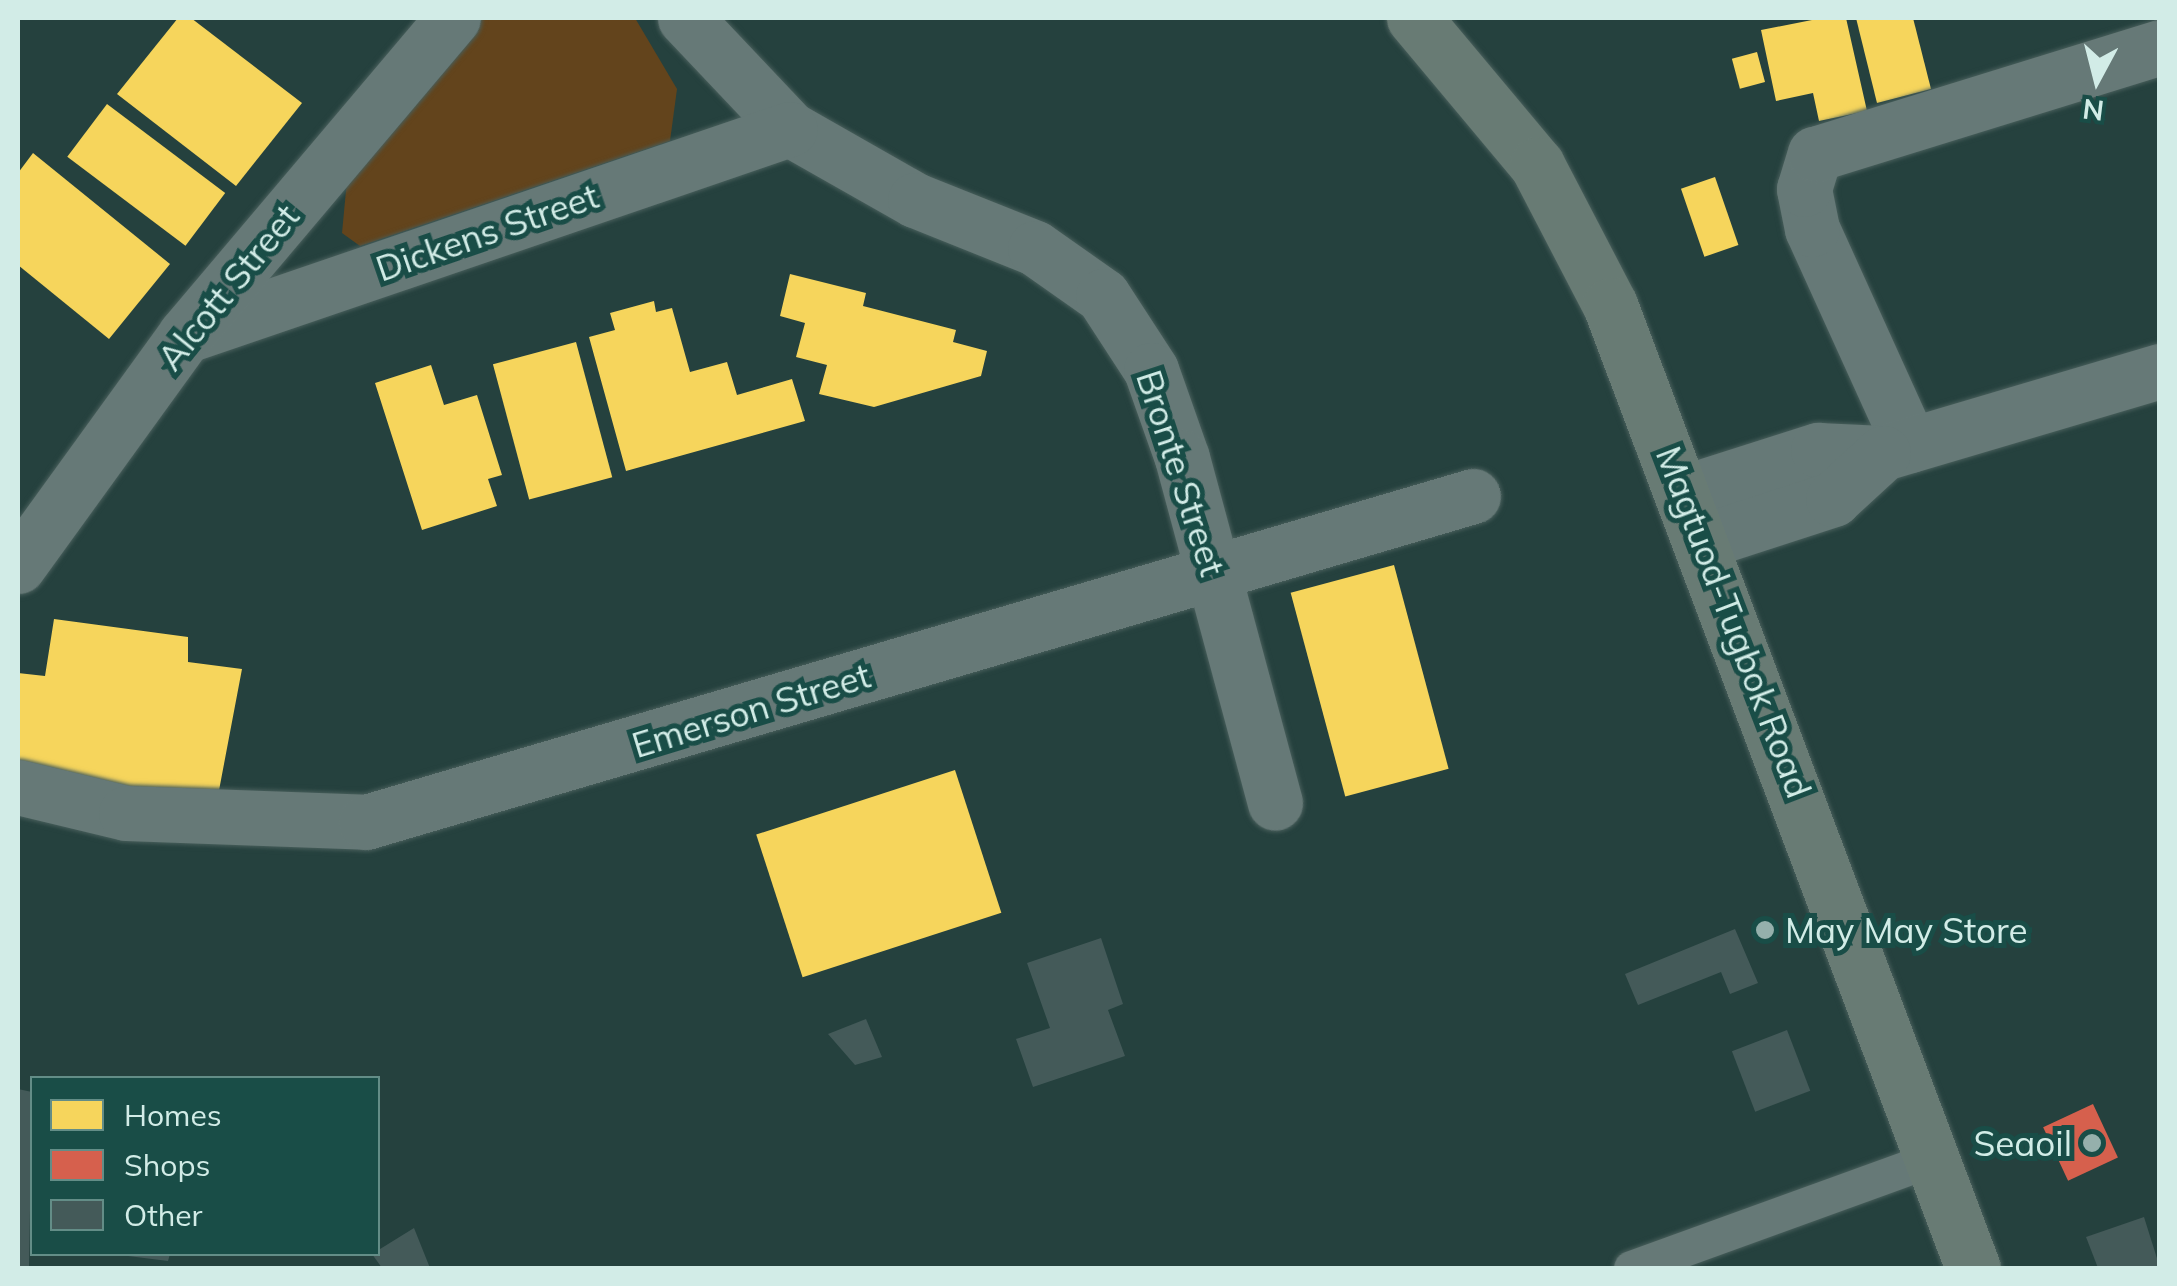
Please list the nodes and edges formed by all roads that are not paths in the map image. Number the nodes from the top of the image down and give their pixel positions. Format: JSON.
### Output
{"nodes":[{"id":1,"x":453,"y":18,"type":"edge"},
{"id":2,"x":685,"y":18,"type":"edge"},
{"id":3,"x":1414,"y":18,"type":"edge"},
{"id":4,"x":2160,"y":47,"type":"edge"},
{"id":5,"x":790,"y":130,"type":"junction"},
{"id":6,"x":185,"y":335,"type":"junction"},
{"id":7,"x":2160,"y":371,"type":"edge"},
{"id":8,"x":1896,"y":449,"type":"junction"},
{"id":9,"x":1473,"y":496,"type":"dead end"},
{"id":10,"x":1695,"y":517,"type":"junction"},
{"id":11,"x":18,"y":566,"type":"edge"},
{"id":12,"x":1214,"y":567,"type":"junction"},
{"id":13,"x":18,"y":787,"type":"edge"},
{"id":14,"x":1276,"y":803,"type":"dead end"},
{"id":15,"x":1930,"y":1160,"type":"junction"},
{"id":16,"x":1631,"y":1268,"type":"edge"},
{"id":17,"x":1973,"y":1268,"type":"edge"}],
"edges":[{"from":1,"to":6,"type":"street","name":"Alcott Street"},
{"from":2,"to":5,"type":"street","name":"Bronte Street"},
{"from":3,"to":10,"type":"main road","name":"Magtuod-Tugbok Road"},
{"from":4,"to":8,"type":"street"},
{"from":5,"to":6,"type":"street","name":"Dickens Street"},
{"from":5,"to":12,"type":"street","name":"Bronte Street"},
{"from":6,"to":11,"type":"street","name":"Alcott Street"},
{"from":7,"to":8,"type":"street"},
{"from":8,"to":10,"type":"street"},
{"from":9,"to":12,"type":"street","name":"Emerson Street"},
{"from":10,"to":15,"type":"main road","name":"Magtuod-Tugbok Road"},
{"from":12,"to":13,"type":"street","name":"Emerson Street"},
{"from":12,"to":14,"type":"street","name":"Bronte Street"},
{"from":15,"to":16,"type":"lane"},
{"from":15,"to":17,"type":"main road","name":"Magtuod-Tugbok Road"}]}
